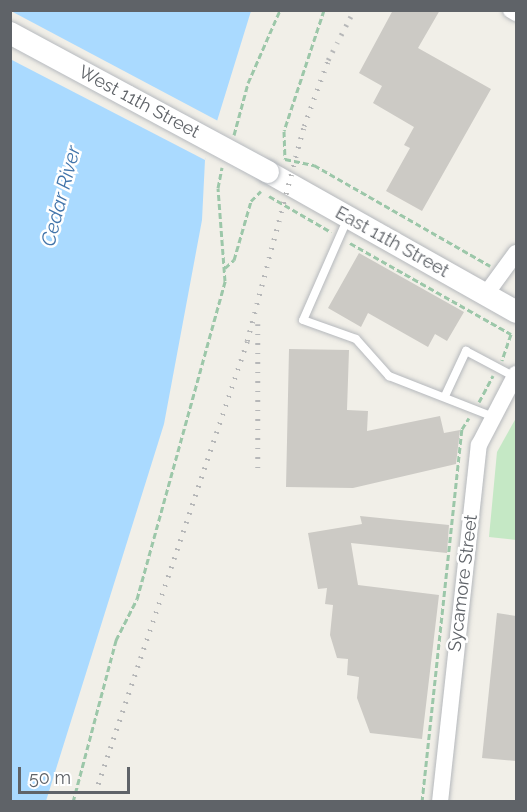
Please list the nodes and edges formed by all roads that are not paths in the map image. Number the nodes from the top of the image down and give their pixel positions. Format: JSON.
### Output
{"nodes":[{"id":1,"x":511,"y":10,"type":"edge"},
{"id":2,"x":516,"y":14,"type":"edge"},
{"id":3,"x":10,"y":33,"type":"edge"},
{"id":4,"x":268,"y":172,"type":"joint"},
{"id":5,"x":343,"y":226,"type":"junction"},
{"id":6,"x":516,"y":253,"type":"edge"},
{"id":7,"x":486,"y":294,"type":"junction"},
{"id":8,"x":516,"y":312,"type":"edge"},
{"id":9,"x":515,"y":375,"type":"edge"},
{"id":10,"x":446,"y":396,"type":"junction"},
{"id":11,"x":491,"y":416,"type":"junction"},
{"id":12,"x":440,"y":801,"type":"edge"}],
"edges":[{"from":1,"to":2,"type":"street"},
{"from":3,"to":4,"type":"main road","name":"West 11th Street","bridge":true},
{"from":4,"to":5,"type":"main road","name":"East 11th Street"},
{"from":5,"to":7,"type":"main road","name":"East 11th Street"},
{"from":5,"to":10,"type":"lane"},
{"from":6,"to":7,"type":"street"},
{"from":7,"to":8,"type":"main road","name":"East 11th Street"},
{"from":9,"to":10,"type":"lane"},
{"from":9,"to":11,"type":"street","name":"Sycamore Street"},
{"from":10,"to":11,"type":"lane"},
{"from":11,"to":12,"type":"street","name":"Sycamore Street"}]}
